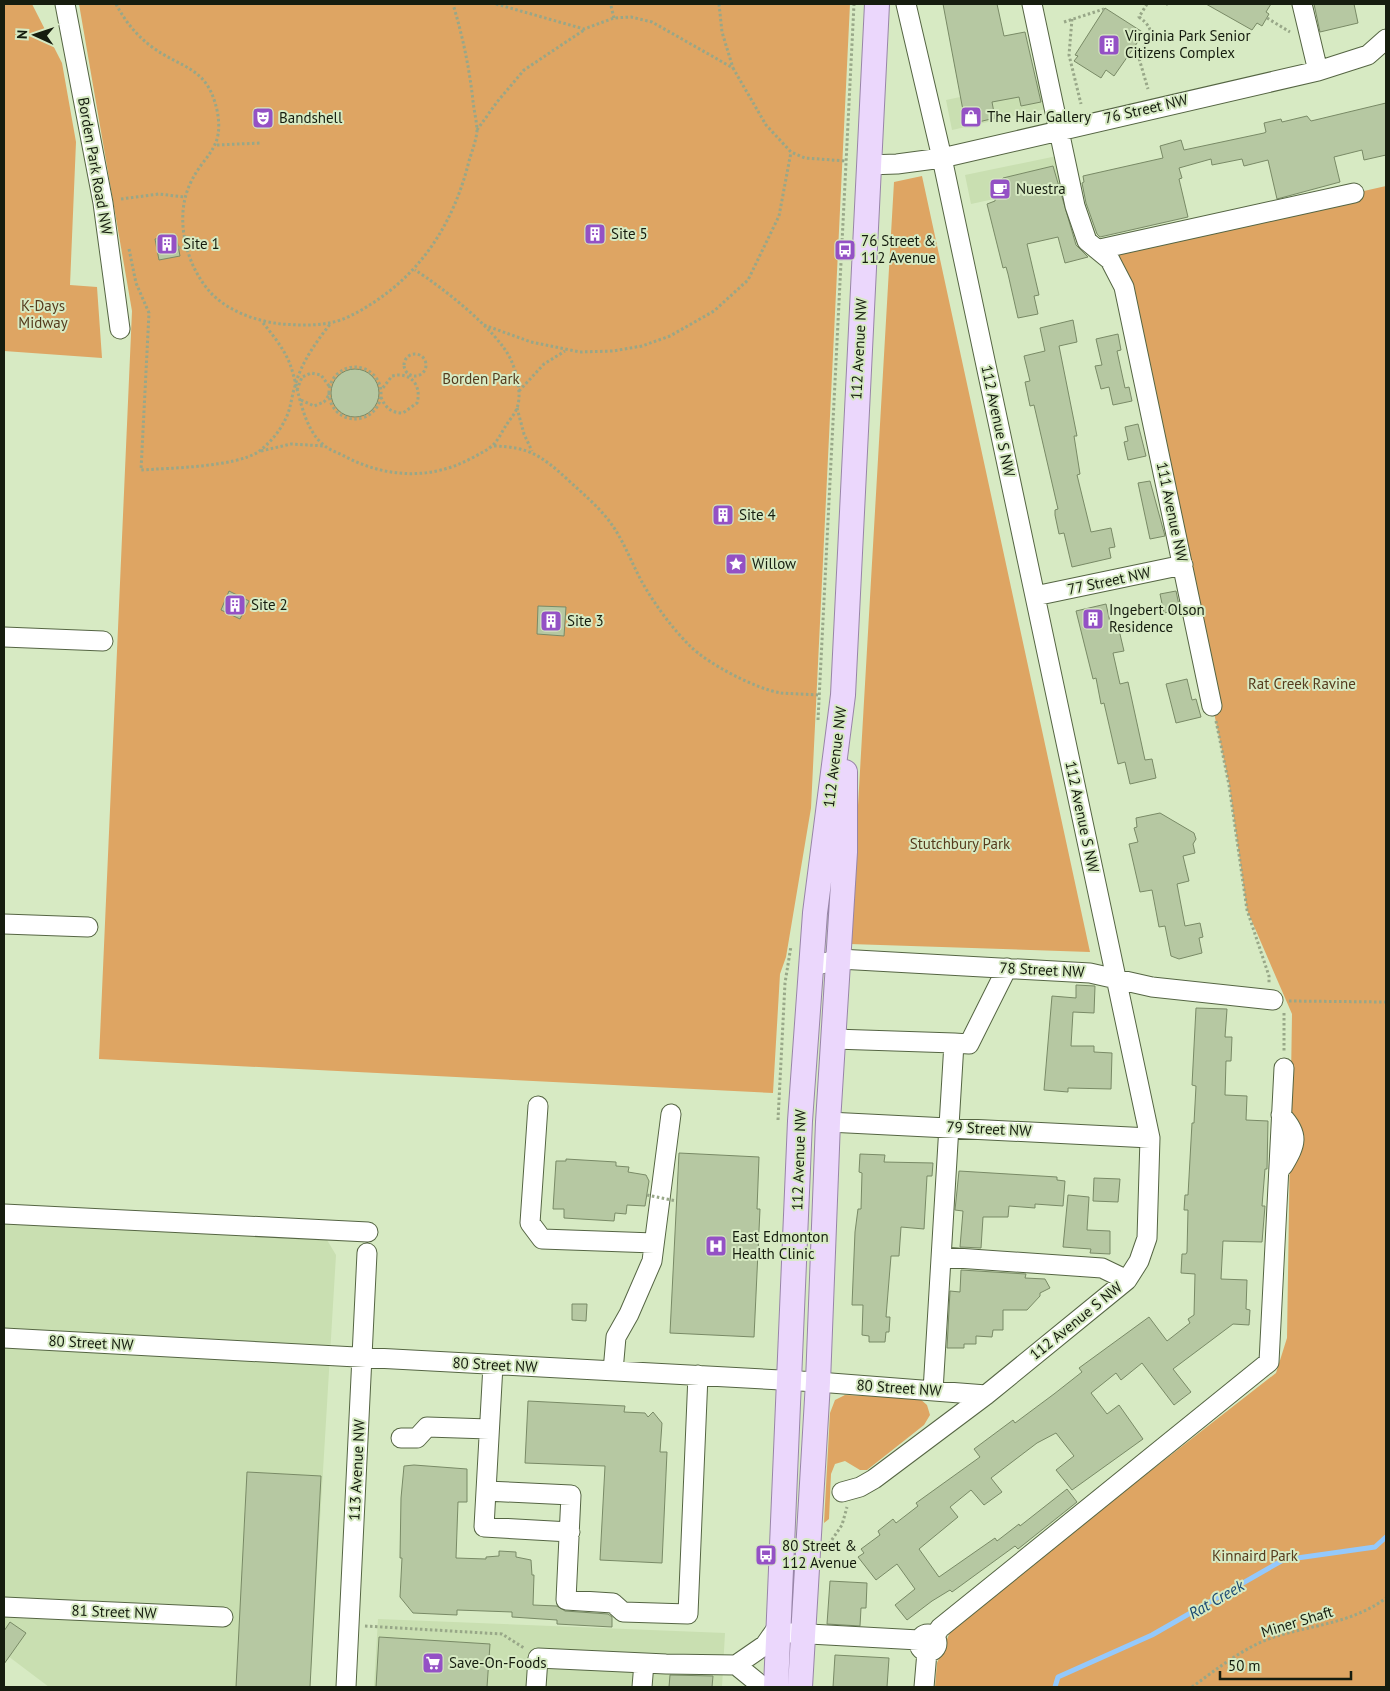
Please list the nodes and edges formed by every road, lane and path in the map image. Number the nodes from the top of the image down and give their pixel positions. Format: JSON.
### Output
{"nodes":[{"id":1,"x":65,"y":4,"type":"edge"},
{"id":2,"x":116,"y":4,"type":"edge"},
{"id":3,"x":453,"y":4,"type":"edge"},
{"id":4,"x":496,"y":4,"type":"edge"},
{"id":5,"x":719,"y":4,"type":"edge"},
{"id":6,"x":854,"y":4,"type":"edge"},
{"id":7,"x":877,"y":4,"type":"edge"},
{"id":8,"x":906,"y":4,"type":"edge"},
{"id":9,"x":1032,"y":4,"type":"edge"},
{"id":10,"x":1147,"y":4,"type":"edge"},
{"id":11,"x":1302,"y":4,"type":"edge"},
{"id":12,"x":611,"y":6,"type":"dead end"},
{"id":13,"x":1104,"y":9,"type":"dead end"},
{"id":14,"x":614,"y":18,"type":"junction"},
{"id":15,"x":1267,"y":18,"type":"dead end"},
{"id":16,"x":1072,"y":19,"type":"junction"},
{"id":17,"x":1064,"y":22,"type":"dead end"},
{"id":18,"x":1308,"y":27,"type":"junction"},
{"id":19,"x":584,"y":29,"type":"junction"},
{"id":20,"x":1386,"y":39,"type":"edge"},
{"id":21,"x":734,"y":68,"type":"junction"},
{"id":22,"x":1318,"y":71,"type":"junction"},
{"id":23,"x":1148,"y":89,"type":"dead end"},
{"id":24,"x":1080,"y":104,"type":"dead end"},
{"id":25,"x":1059,"y":130,"type":"junction"},
{"id":26,"x":477,"y":131,"type":"junction"},
{"id":27,"x":261,"y":143,"type":"dead end"},
{"id":28,"x":217,"y":144,"type":"junction"},
{"id":29,"x":791,"y":152,"type":"junction"},
{"id":30,"x":942,"y":158,"type":"junction"},
{"id":31,"x":857,"y":163,"type":"junction"},
{"id":32,"x":118,"y":190,"type":"dead end"},
{"id":33,"x":1354,"y":193,"type":"dead end"},
{"id":34,"x":184,"y":197,"type":"junction"},
{"id":35,"x":120,"y":199,"type":"junction"},
{"id":36,"x":121,"y":208,"type":"dead end"},
{"id":37,"x":128,"y":246,"type":"dead end"},
{"id":38,"x":186,"y":246,"type":"junction"},
{"id":39,"x":178,"y":248,"type":"dead end"},
{"id":40,"x":1100,"y":249,"type":"junction"},
{"id":41,"x":414,"y":270,"type":"junction"},
{"id":42,"x":262,"y":322,"type":"junction"},
{"id":43,"x":331,"y":323,"type":"junction"},
{"id":44,"x":481,"y":323,"type":"junction"},
{"id":45,"x":120,"y":329,"type":"dead end"},
{"id":46,"x":566,"y":350,"type":"junction"},
{"id":47,"x":410,"y":376,"type":"junction"},
{"id":48,"x":298,"y":380,"type":"junction"},
{"id":49,"x":296,"y":386,"type":"junction"},
{"id":50,"x":329,"y":387,"type":"junction"},
{"id":51,"x":381,"y":389,"type":"junction"},
{"id":52,"x":519,"y":391,"type":"junction"},
{"id":53,"x":329,"y":394,"type":"junction"},
{"id":54,"x":298,"y":396,"type":"junction"},
{"id":55,"x":381,"y":397,"type":"junction"},
{"id":56,"x":517,"y":408,"type":"junction"},
{"id":57,"x":324,"y":446,"type":"junction"},
{"id":58,"x":493,"y":446,"type":"junction"},
{"id":59,"x":258,"y":452,"type":"junction"},
{"id":60,"x":532,"y":452,"type":"junction"},
{"id":61,"x":1183,"y":565,"type":"junction"},
{"id":62,"x":1035,"y":596,"type":"junction"},
{"id":63,"x":4,"y":637,"type":"edge"},
{"id":64,"x":103,"y":641,"type":"dead end"},
{"id":65,"x":818,"y":695,"type":"junction"},
{"id":66,"x":843,"y":695,"type":"junction"},
{"id":67,"x":1212,"y":706,"type":"joint"},
{"id":68,"x":817,"y":723,"type":"dead end"},
{"id":69,"x":1247,"y":910,"type":"dead end"},
{"id":70,"x":4,"y":924,"type":"edge"},
{"id":71,"x":88,"y":927,"type":"dead end"},
{"id":72,"x":791,"y":943,"type":"dead end"},
{"id":73,"x":839,"y":959,"type":"junction"},
{"id":74,"x":810,"y":967,"type":"junction"},
{"id":75,"x":1007,"y":968,"type":"junction"},
{"id":76,"x":1117,"y":980,"type":"junction"},
{"id":77,"x":1273,"y":1000,"type":"joint"},
{"id":78,"x":1386,"y":1002,"type":"edge"},
{"id":79,"x":834,"y":1039,"type":"junction"},
{"id":80,"x":954,"y":1043,"type":"junction"},
{"id":81,"x":1284,"y":1068,"type":"dead end"},
{"id":82,"x":538,"y":1106,"type":"dead end"},
{"id":83,"x":671,"y":1114,"type":"dead end"},
{"id":84,"x":778,"y":1120,"type":"dead end"},
{"id":85,"x":828,"y":1122,"type":"junction"},
{"id":86,"x":949,"y":1127,"type":"junction"},
{"id":87,"x":1150,"y":1138,"type":"junction"},
{"id":88,"x":647,"y":1195,"type":"dead end"},
{"id":89,"x":676,"y":1201,"type":"dead end"},
{"id":90,"x":4,"y":1214,"type":"edge"},
{"id":91,"x":368,"y":1232,"type":"dead end"},
{"id":92,"x":654,"y":1243,"type":"junction"},
{"id":93,"x":367,"y":1253,"type":"dead end"},
{"id":94,"x":942,"y":1256,"type":"junction"},
{"id":95,"x":1127,"y":1280,"type":"junction"},
{"id":96,"x":4,"y":1338,"type":"edge"},
{"id":97,"x":363,"y":1358,"type":"junction"},
{"id":98,"x":493,"y":1364,"type":"junction"},
{"id":99,"x":613,"y":1371,"type":"junction"},
{"id":100,"x":698,"y":1375,"type":"junction"},
{"id":101,"x":790,"y":1380,"type":"junction"},
{"id":102,"x":818,"y":1382,"type":"junction"},
{"id":103,"x":934,"y":1390,"type":"junction"},
{"id":104,"x":986,"y":1395,"type":"junction"},
{"id":105,"x":489,"y":1429,"type":"junction"},
{"id":106,"x":401,"y":1438,"type":"dead end"},
{"id":107,"x":486,"y":1491,"type":"junction"},
{"id":108,"x":846,"y":1491,"type":"joint"},
{"id":109,"x":570,"y":1532,"type":"junction"},
{"id":110,"x":807,"y":1560,"type":"junction"},
{"id":111,"x":1386,"y":1598,"type":"edge"},
{"id":112,"x":4,"y":1607,"type":"edge"},
{"id":113,"x":223,"y":1617,"type":"dead end"},
{"id":114,"x":349,"y":1625,"type":"junction"},
{"id":115,"x":779,"y":1629,"type":"junction"},
{"id":116,"x":803,"y":1634,"type":"junction"},
{"id":117,"x":927,"y":1643,"type":"junction"},
{"id":118,"x":538,"y":1658,"type":"junction"},
{"id":119,"x":644,"y":1663,"type":"junction"},
{"id":120,"x":736,"y":1664,"type":"junction"},
{"id":121,"x":346,"y":1687,"type":"edge"},
{"id":122,"x":536,"y":1687,"type":"edge"},
{"id":123,"x":642,"y":1687,"type":"edge"},
{"id":124,"x":763,"y":1687,"type":"edge"},
{"id":125,"x":776,"y":1687,"type":"edge"},
{"id":126,"x":800,"y":1687,"type":"edge"},
{"id":127,"x":924,"y":1687,"type":"edge"},
{"id":128,"x":1192,"y":1687,"type":"edge"}],
"edges":[{"from":1,"to":45,"type":"street","name":"Borden Park Road NW"},
{"from":2,"to":28,"type":"path"},
{"from":3,"to":26,"type":"path"},
{"from":4,"to":19,"type":"path"},
{"from":5,"to":21,"type":"path"},
{"from":6,"to":31,"type":"path"},
{"from":7,"to":31,"type":"main road","name":"112 Avenue NW"},
{"from":8,"to":30,"type":"street","name":"112 Avenue S NW"},
{"from":9,"to":25,"type":"street","name":"111 Avenue NW"},
{"from":10,"to":23,"type":"path"},
{"from":11,"to":18,"type":"street"},
{"from":12,"to":14,"type":"path"},
{"from":13,"to":16,"type":"path"},
{"from":14,"to":19,"type":"path"},
{"from":14,"to":21,"type":"path"},
{"from":15,"to":18,"type":"path"},
{"from":16,"to":17,"type":"path"},
{"from":16,"to":24,"type":"path"},
{"from":18,"to":22,"type":"street"},
{"from":19,"to":26,"type":"path"},
{"from":20,"to":22,"type":"street","name":"76 Street NW"},
{"from":21,"to":29,"type":"path"},
{"from":22,"to":25,"type":"street","name":"76 Street NW"},
{"from":25,"to":30,"type":"street","name":"76 Street NW"},
{"from":25,"to":40,"type":"street","name":"111 Avenue NW"},
{"from":26,"to":41,"type":"path"},
{"from":27,"to":28,"type":"path"},
{"from":28,"to":34,"type":"path"},
{"from":29,"to":31,"type":"path"},
{"from":29,"to":46,"type":"path"},
{"from":30,"to":31,"type":"street","name":"76 Street NW"},
{"from":30,"to":62,"type":"street","name":"112 Avenue S NW"},
{"from":31,"to":65,"type":"path"},
{"from":31,"to":66,"type":"main road","name":"112 Avenue NW"},
{"from":32,"to":35,"type":"path"},
{"from":33,"to":40,"type":"street"},
{"from":34,"to":35,"type":"path"},
{"from":34,"to":38,"type":"path"},
{"from":35,"to":36,"type":"path"},
{"from":37,"to":59,"type":"path"},
{"from":38,"to":39,"type":"path"},
{"from":38,"to":42,"type":"path"},
{"from":40,"to":61,"type":"street","name":"111 Avenue NW"},
{"from":41,"to":43,"type":"path"},
{"from":41,"to":44,"type":"path"},
{"from":42,"to":43,"type":"path"},
{"from":42,"to":49,"type":"path"},
{"from":43,"to":48,"type":"path"},
{"from":44,"to":46,"type":"path"},
{"from":44,"to":52,"type":"path"},
{"from":46,"to":52,"type":"path"},
{"from":47,"to":47,"type":"path"},
{"from":47,"to":51,"type":"path"},
{"from":47,"to":55,"type":"path"},
{"from":48,"to":49,"type":"path"},
{"from":48,"to":50,"type":"path"},
{"from":49,"to":54,"type":"path"},
{"from":49,"to":59,"type":"path"},
{"from":50,"to":51,"type":"path"},
{"from":50,"to":53,"type":"path"},
{"from":51,"to":55,"type":"path"},
{"from":52,"to":56,"type":"path"},
{"from":53,"to":54,"type":"path"},
{"from":53,"to":55,"type":"path"},
{"from":54,"to":57,"type":"path"},
{"from":56,"to":58,"type":"path"},
{"from":56,"to":60,"type":"path"},
{"from":57,"to":58,"type":"path"},
{"from":57,"to":59,"type":"path"},
{"from":58,"to":60,"type":"path"},
{"from":60,"to":65,"type":"path"},
{"from":61,"to":62,"type":"street","name":"77 Street NW"},
{"from":61,"to":67,"type":"street","name":"111 Avenue NW"},
{"from":62,"to":76,"type":"street","name":"112 Avenue S NW"},
{"from":63,"to":64,"type":"street"},
{"from":65,"to":68,"type":"path"},
{"from":66,"to":73,"type":"main road","name":"112 Avenue NW"},
{"from":66,"to":74,"type":"main road","name":"112 Avenue NW"},
{"from":67,"to":69,"type":"path"},
{"from":70,"to":71,"type":"street"},
{"from":72,"to":84,"type":"path"},
{"from":73,"to":74,"type":"street","name":"78 Street NW"},
{"from":73,"to":75,"type":"street","name":"78 Street NW"},
{"from":73,"to":79,"type":"main road","name":"112 Avenue NW"},
{"from":74,"to":101,"type":"main road","name":"112 Avenue NW"},
{"from":75,"to":76,"type":"street","name":"78 Street NW"},
{"from":75,"to":80,"type":"street"},
{"from":76,"to":77,"type":"street","name":"78 Street NW"},
{"from":76,"to":87,"type":"street","name":"112 Avenue S NW"},
{"from":77,"to":78,"type":"path"},
{"from":79,"to":80,"type":"street"},
{"from":79,"to":85,"type":"main road","name":"112 Avenue NW"},
{"from":80,"to":86,"type":"street"},
{"from":81,"to":117,"type":"street"},
{"from":82,"to":92,"type":"street"},
{"from":83,"to":92,"type":"street"},
{"from":85,"to":86,"type":"street","name":"79 Street NW"},
{"from":85,"to":102,"type":"main road","name":"112 Avenue NW"},
{"from":86,"to":87,"type":"street","name":"79 Street NW"},
{"from":86,"to":94,"type":"street"},
{"from":87,"to":95,"type":"street","name":"112 Avenue S NW"},
{"from":88,"to":89,"type":"path","bridge":true},
{"from":90,"to":91,"type":"street"},
{"from":92,"to":99,"type":"street"},
{"from":93,"to":97,"type":"street","name":"113 Avenue NW"},
{"from":94,"to":95,"type":"street"},
{"from":94,"to":103,"type":"street"},
{"from":95,"to":104,"type":"street","name":"112 Avenue S NW"},
{"from":96,"to":97,"type":"street","name":"80 Street NW"},
{"from":97,"to":98,"type":"street","name":"80 Street NW"},
{"from":97,"to":114,"type":"street","name":"113 Avenue NW"},
{"from":98,"to":99,"type":"street","name":"80 Street NW"},
{"from":98,"to":105,"type":"street"},
{"from":99,"to":100,"type":"street","name":"80 Street NW"},
{"from":100,"to":101,"type":"street","name":"80 Street NW"},
{"from":100,"to":109,"type":"street"},
{"from":101,"to":102,"type":"street","name":"80 Street NW"},
{"from":101,"to":115,"type":"main road","name":"112 Avenue NW"},
{"from":102,"to":103,"type":"street","name":"80 Street NW"},
{"from":102,"to":110,"type":"main road","name":"112 Avenue NW"},
{"from":103,"to":104,"type":"street","name":"80 Street NW"},
{"from":104,"to":108,"type":"street","name":"112 Avenue S NW"},
{"from":105,"to":106,"type":"street"},
{"from":105,"to":107,"type":"street"},
{"from":107,"to":109,"type":"street"},
{"from":107,"to":109,"type":"street"},
{"from":108,"to":110,"type":"path"},
{"from":110,"to":116,"type":"main road","name":"112 Avenue NW"},
{"from":111,"to":128,"type":"path","name":"Miner Shaft"},
{"from":112,"to":113,"type":"street","name":"81 Street NW"},
{"from":114,"to":118,"type":"path"},
{"from":114,"to":121,"type":"street","name":"113 Avenue NW"},
{"from":115,"to":116,"type":"street"},
{"from":115,"to":120,"type":"street"},
{"from":115,"to":125,"type":"main road","name":"112 Avenue NW"},
{"from":116,"to":117,"type":"street"},
{"from":116,"to":126,"type":"main road","name":"112 Avenue NW"},
{"from":117,"to":127,"type":"street"},
{"from":118,"to":119,"type":"street"},
{"from":118,"to":122,"type":"street"},
{"from":119,"to":120,"type":"street"},
{"from":119,"to":123,"type":"street"},
{"from":120,"to":124,"type":"street"}]}
